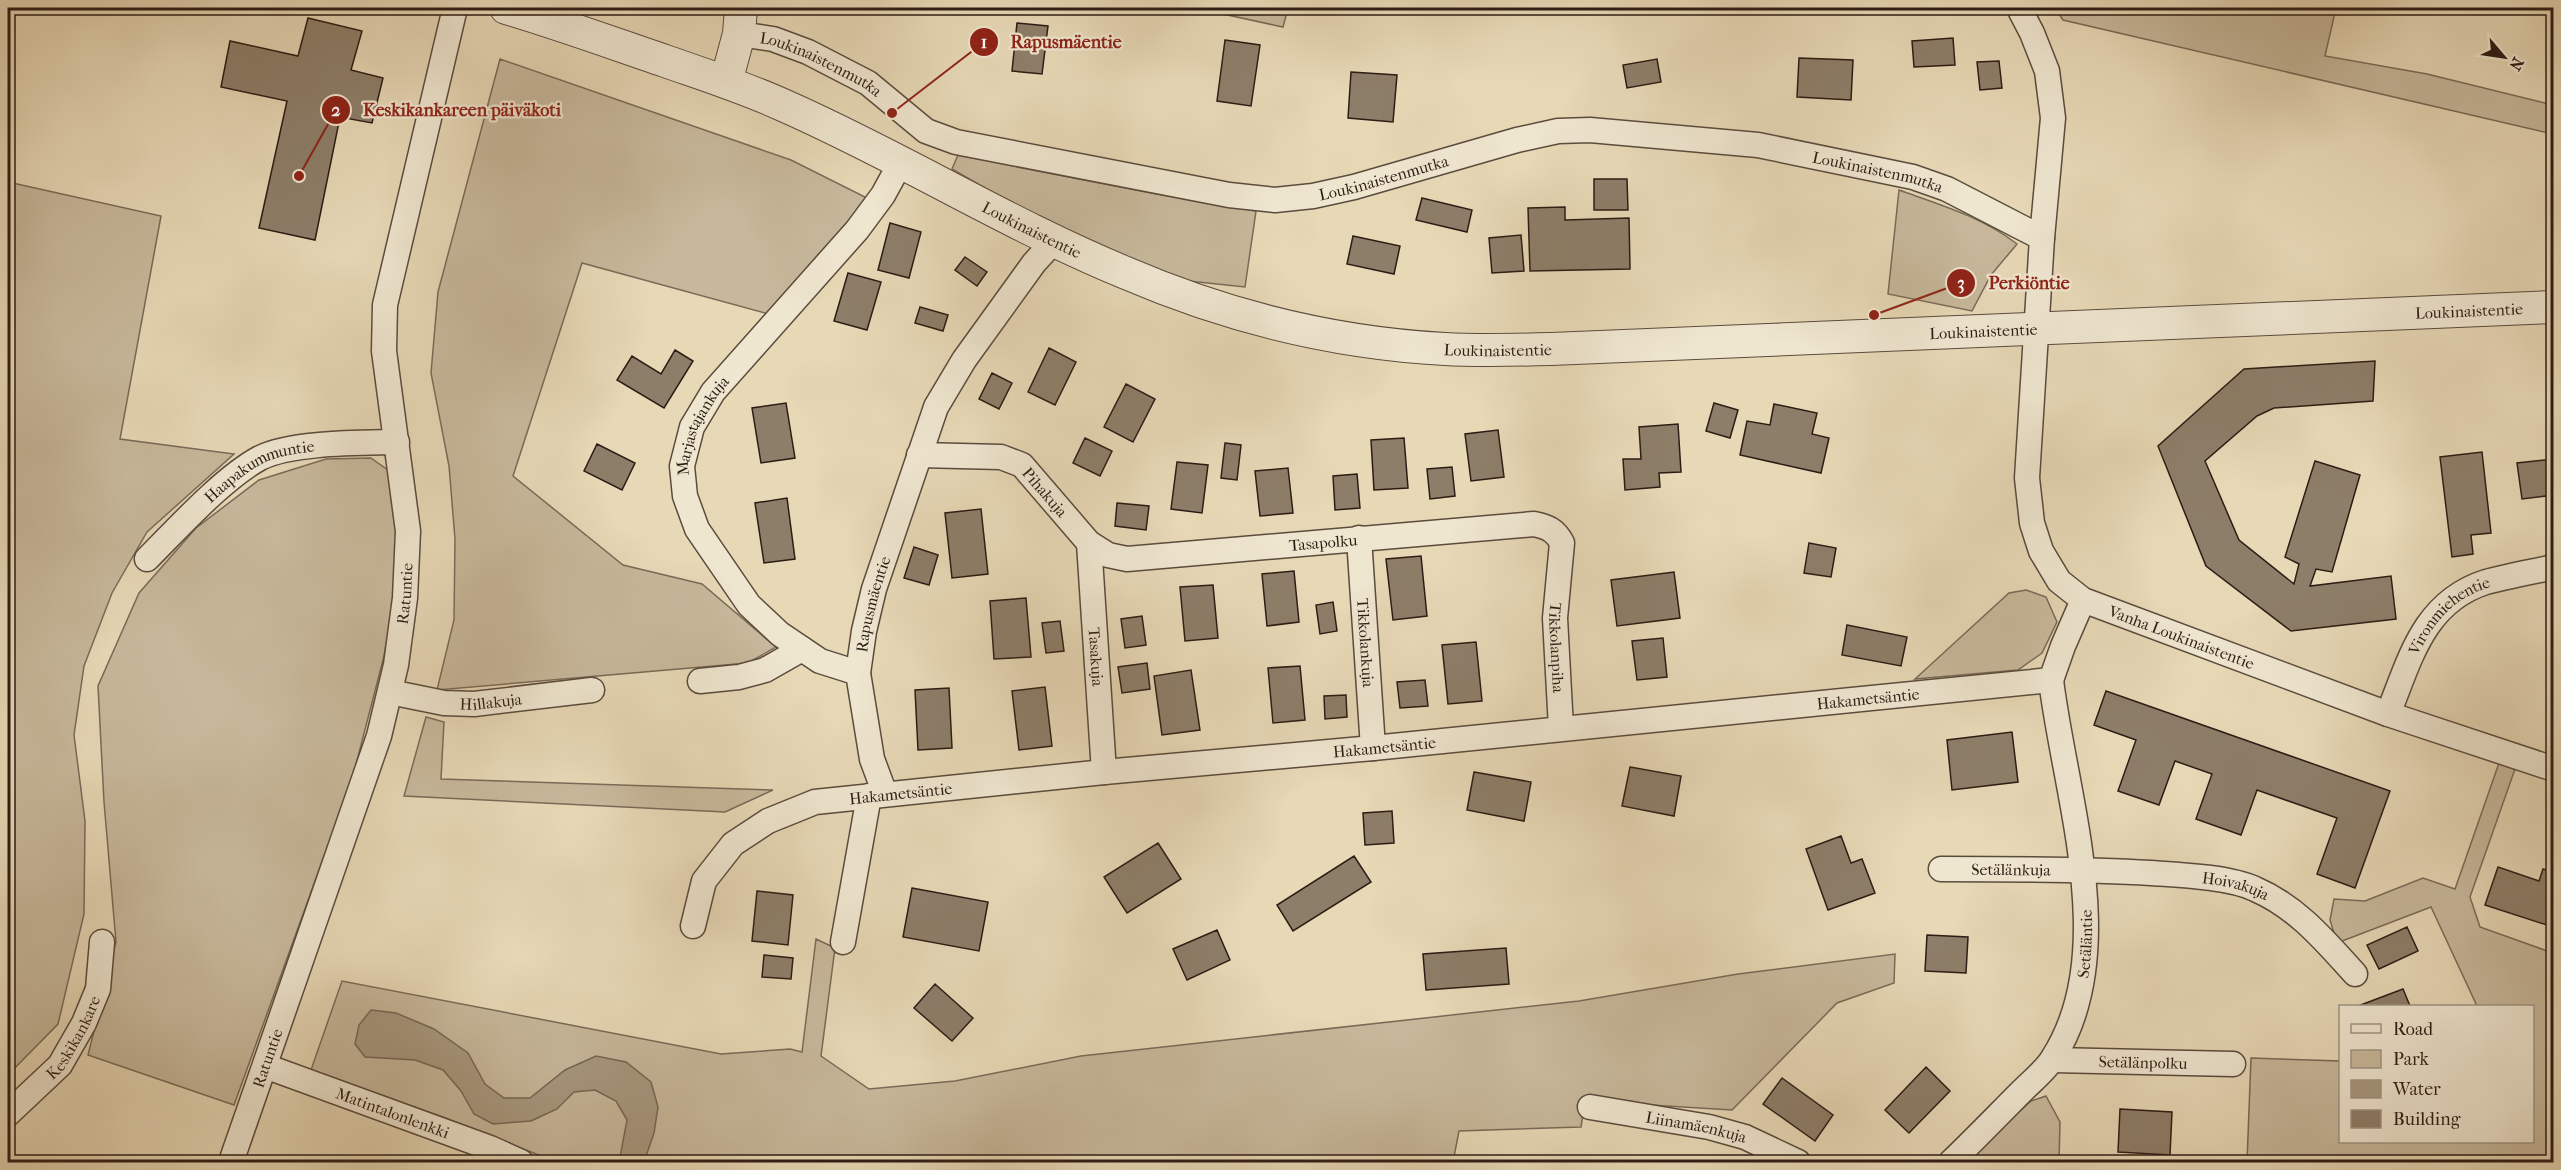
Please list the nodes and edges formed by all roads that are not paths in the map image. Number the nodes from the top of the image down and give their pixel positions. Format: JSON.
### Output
{"nodes":[{"id":1,"x":455,"y":8,"type":"edge"},
{"id":2,"x":506,"y":8,"type":"edge"},
{"id":3,"x":2019,"y":8,"type":"edge"},
{"id":4,"x":740,"y":21,"type":"edge"},
{"id":5,"x":726,"y":82,"type":"junction"},
{"id":6,"x":901,"y":162,"type":"junction"},
{"id":7,"x":2042,"y":238,"type":"junction"},
{"id":8,"x":1054,"y":241,"type":"junction"},
{"id":9,"x":2553,"y":307,"type":"edge"},
{"id":10,"x":2036,"y":329,"type":"junction"},
{"id":11,"x":397,"y":442,"type":"junction"},
{"id":12,"x":920,"y":455,"type":"junction"},
{"id":13,"x":1557,"y":532,"type":"joint"},
{"id":14,"x":1359,"y":538,"type":"junction"},
{"id":15,"x":1089,"y":543,"type":"junction"},
{"id":16,"x":147,"y":559,"type":"dead end"},
{"id":17,"x":2553,"y":567,"type":"edge"},
{"id":18,"x":2083,"y":600,"type":"junction"},
{"id":19,"x":802,"y":649,"type":"junction"},
{"id":20,"x":858,"y":673,"type":"junction"},
{"id":21,"x":2051,"y":680,"type":"junction"},
{"id":22,"x":700,"y":681,"type":"dead end"},
{"id":23,"x":592,"y":690,"type":"dead end"},
{"id":24,"x":390,"y":692,"type":"junction"},
{"id":25,"x":2388,"y":714,"type":"junction"},
{"id":26,"x":1561,"y":728,"type":"junction"},
{"id":27,"x":1373,"y":748,"type":"junction"},
{"id":28,"x":2553,"y":769,"type":"edge"},
{"id":29,"x":1104,"y":772,"type":"junction"},
{"id":30,"x":877,"y":795,"type":"junction"},
{"id":31,"x":1941,"y":869,"type":"dead end"},
{"id":32,"x":2083,"y":869,"type":"junction"},
{"id":33,"x":693,"y":926,"type":"dead end"},
{"id":34,"x":102,"y":942,"type":"dead end"},
{"id":35,"x":843,"y":942,"type":"dead end"},
{"id":36,"x":2355,"y":974,"type":"dead end"},
{"id":37,"x":2053,"y":1060,"type":"junction"},
{"id":38,"x":2233,"y":1064,"type":"dead end"},
{"id":39,"x":265,"y":1066,"type":"junction"},
{"id":40,"x":1590,"y":1107,"type":"dead end"},
{"id":41,"x":8,"y":1114,"type":"edge"},
{"id":42,"x":231,"y":1162,"type":"edge"},
{"id":43,"x":521,"y":1162,"type":"edge"},
{"id":44,"x":1798,"y":1162,"type":"edge"},
{"id":45,"x":1951,"y":1162,"type":"edge"}],
"edges":[{"from":1,"to":11,"type":"street","name":"Ratuntie"},
{"from":2,"to":5,"type":"street","name":"Loukinaistentie"},
{"from":3,"to":7,"type":"street","name":"Vanha Loukinaistentie"},
{"from":4,"to":5,"type":"street"},
{"from":4,"to":7,"type":"street","name":"Loukinaistenmutka"},
{"from":5,"to":6,"type":"street","name":"Loukinaistentie"},
{"from":6,"to":8,"type":"street","name":"Loukinaistentie"},
{"from":6,"to":19,"type":"street","name":"Marjastajankuja"},
{"from":7,"to":10,"type":"street","name":"Vanha Loukinaistentie"},
{"from":8,"to":10,"type":"street","name":"Loukinaistentie"},
{"from":8,"to":12,"type":"street","name":"Rapusmäentie"},
{"from":9,"to":10,"type":"street","name":"Loukinaistentie"},
{"from":10,"to":18,"type":"street","name":"Vanha Loukinaistentie"},
{"from":11,"to":16,"type":"street","name":"Haapakummuntie"},
{"from":11,"to":24,"type":"street","name":"Ratuntie"},
{"from":12,"to":15,"type":"street","name":"Pihakuja"},
{"from":12,"to":20,"type":"street","name":"Rapusmäentie"},
{"from":13,"to":14,"type":"street","name":"Tasapolku"},
{"from":13,"to":26,"type":"street","name":"Tikkolanpiha"},
{"from":14,"to":15,"type":"street","name":"Tasapolku"},
{"from":14,"to":27,"type":"street","name":"Tikkolankuja"},
{"from":15,"to":29,"type":"street","name":"Tasakuja"},
{"from":17,"to":25,"type":"street","name":"Vironmiehentie"},
{"from":18,"to":21,"type":"street"},
{"from":18,"to":25,"type":"street","name":"Vanha Loukinaistentie"},
{"from":19,"to":20,"type":"street","name":"Marjastajankuja"},
{"from":19,"to":22,"type":"street"},
{"from":20,"to":30,"type":"street","name":"Rapusmäentie"},
{"from":21,"to":26,"type":"street","name":"Hakametsäntie"},
{"from":21,"to":32,"type":"street","name":"Setäläntie"},
{"from":23,"to":24,"type":"street","name":"Hillakuja"},
{"from":24,"to":39,"type":"street","name":"Ratuntie"},
{"from":25,"to":28,"type":"street","name":"Vanha Loukinaistentie"},
{"from":26,"to":27,"type":"street","name":"Hakametsäntie"},
{"from":27,"to":29,"type":"street","name":"Hakametsäntie"},
{"from":29,"to":30,"type":"street","name":"Hakametsäntie"},
{"from":30,"to":33,"type":"street","name":"Hakametsäntie"},
{"from":30,"to":35,"type":"street"},
{"from":31,"to":32,"type":"street","name":"Setälänkuja"},
{"from":32,"to":36,"type":"street","name":"Hoivakuja"},
{"from":32,"to":37,"type":"street","name":"Setäläntie"},
{"from":34,"to":41,"type":"street","name":"Keskikankare"},
{"from":37,"to":38,"type":"street","name":"Setälänpolku"},
{"from":37,"to":45,"type":"street","name":"Setäläntie"},
{"from":39,"to":42,"type":"street","name":"Ratuntie"},
{"from":39,"to":43,"type":"street","name":"Matintalonlenkki"},
{"from":40,"to":44,"type":"street","name":"Liinamäenkuja"}]}
